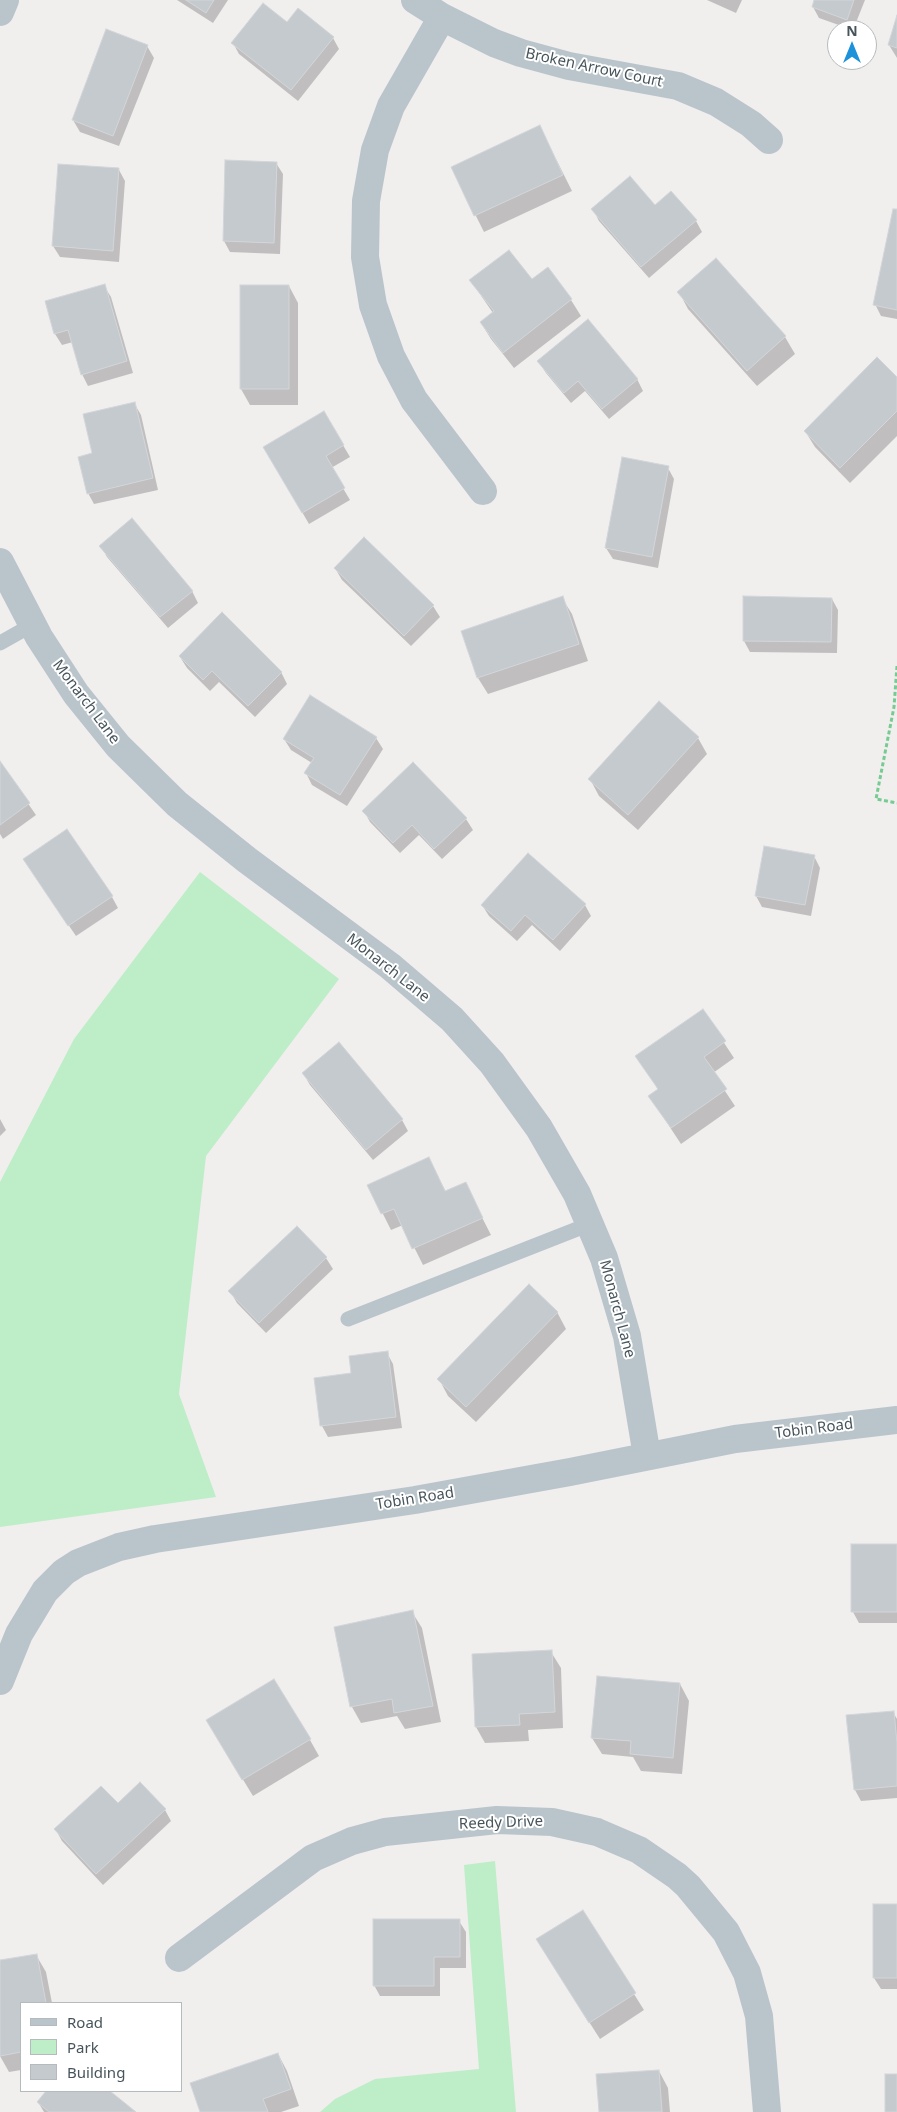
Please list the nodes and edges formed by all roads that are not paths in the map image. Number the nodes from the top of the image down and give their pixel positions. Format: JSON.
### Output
{"nodes":[{"id":1,"x":5,"y":0,"type":"edge"},
{"id":2,"x":415,"y":0,"type":"edge"},
{"id":3,"x":0,"y":12,"type":"edge"},
{"id":4,"x":442,"y":18,"type":"junction"},
{"id":5,"x":769,"y":140,"type":"dead end"},
{"id":6,"x":483,"y":491,"type":"dead end"},
{"id":7,"x":0,"y":562,"type":"edge"},
{"id":8,"x":32,"y":625,"type":"junction"},
{"id":9,"x":0,"y":642,"type":"edge"},
{"id":10,"x":590,"y":1224,"type":"junction"},
{"id":11,"x":348,"y":1319,"type":"dead end"},
{"id":12,"x":897,"y":1420,"type":"edge"},
{"id":13,"x":647,"y":1456,"type":"junction"},
{"id":14,"x":0,"y":1681,"type":"edge"},
{"id":15,"x":179,"y":1958,"type":"dead end"},
{"id":16,"x":767,"y":2112,"type":"edge"}],
"edges":[{"from":1,"to":3,"type":"street"},
{"from":2,"to":4,"type":"street","name":"Broken Arrow Court"},
{"from":4,"to":5,"type":"street","name":"Broken Arrow Court"},
{"from":4,"to":6,"type":"street"},
{"from":7,"to":8,"type":"street","name":"Monarch Lane"},
{"from":8,"to":9,"type":"lane"},
{"from":8,"to":10,"type":"street","name":"Monarch Lane"},
{"from":10,"to":11,"type":"lane"},
{"from":10,"to":13,"type":"street","name":"Monarch Lane"},
{"from":12,"to":13,"type":"street","name":"Tobin Road"},
{"from":13,"to":14,"type":"street","name":"Tobin Road"},
{"from":15,"to":16,"type":"street","name":"Reedy Drive"}]}
